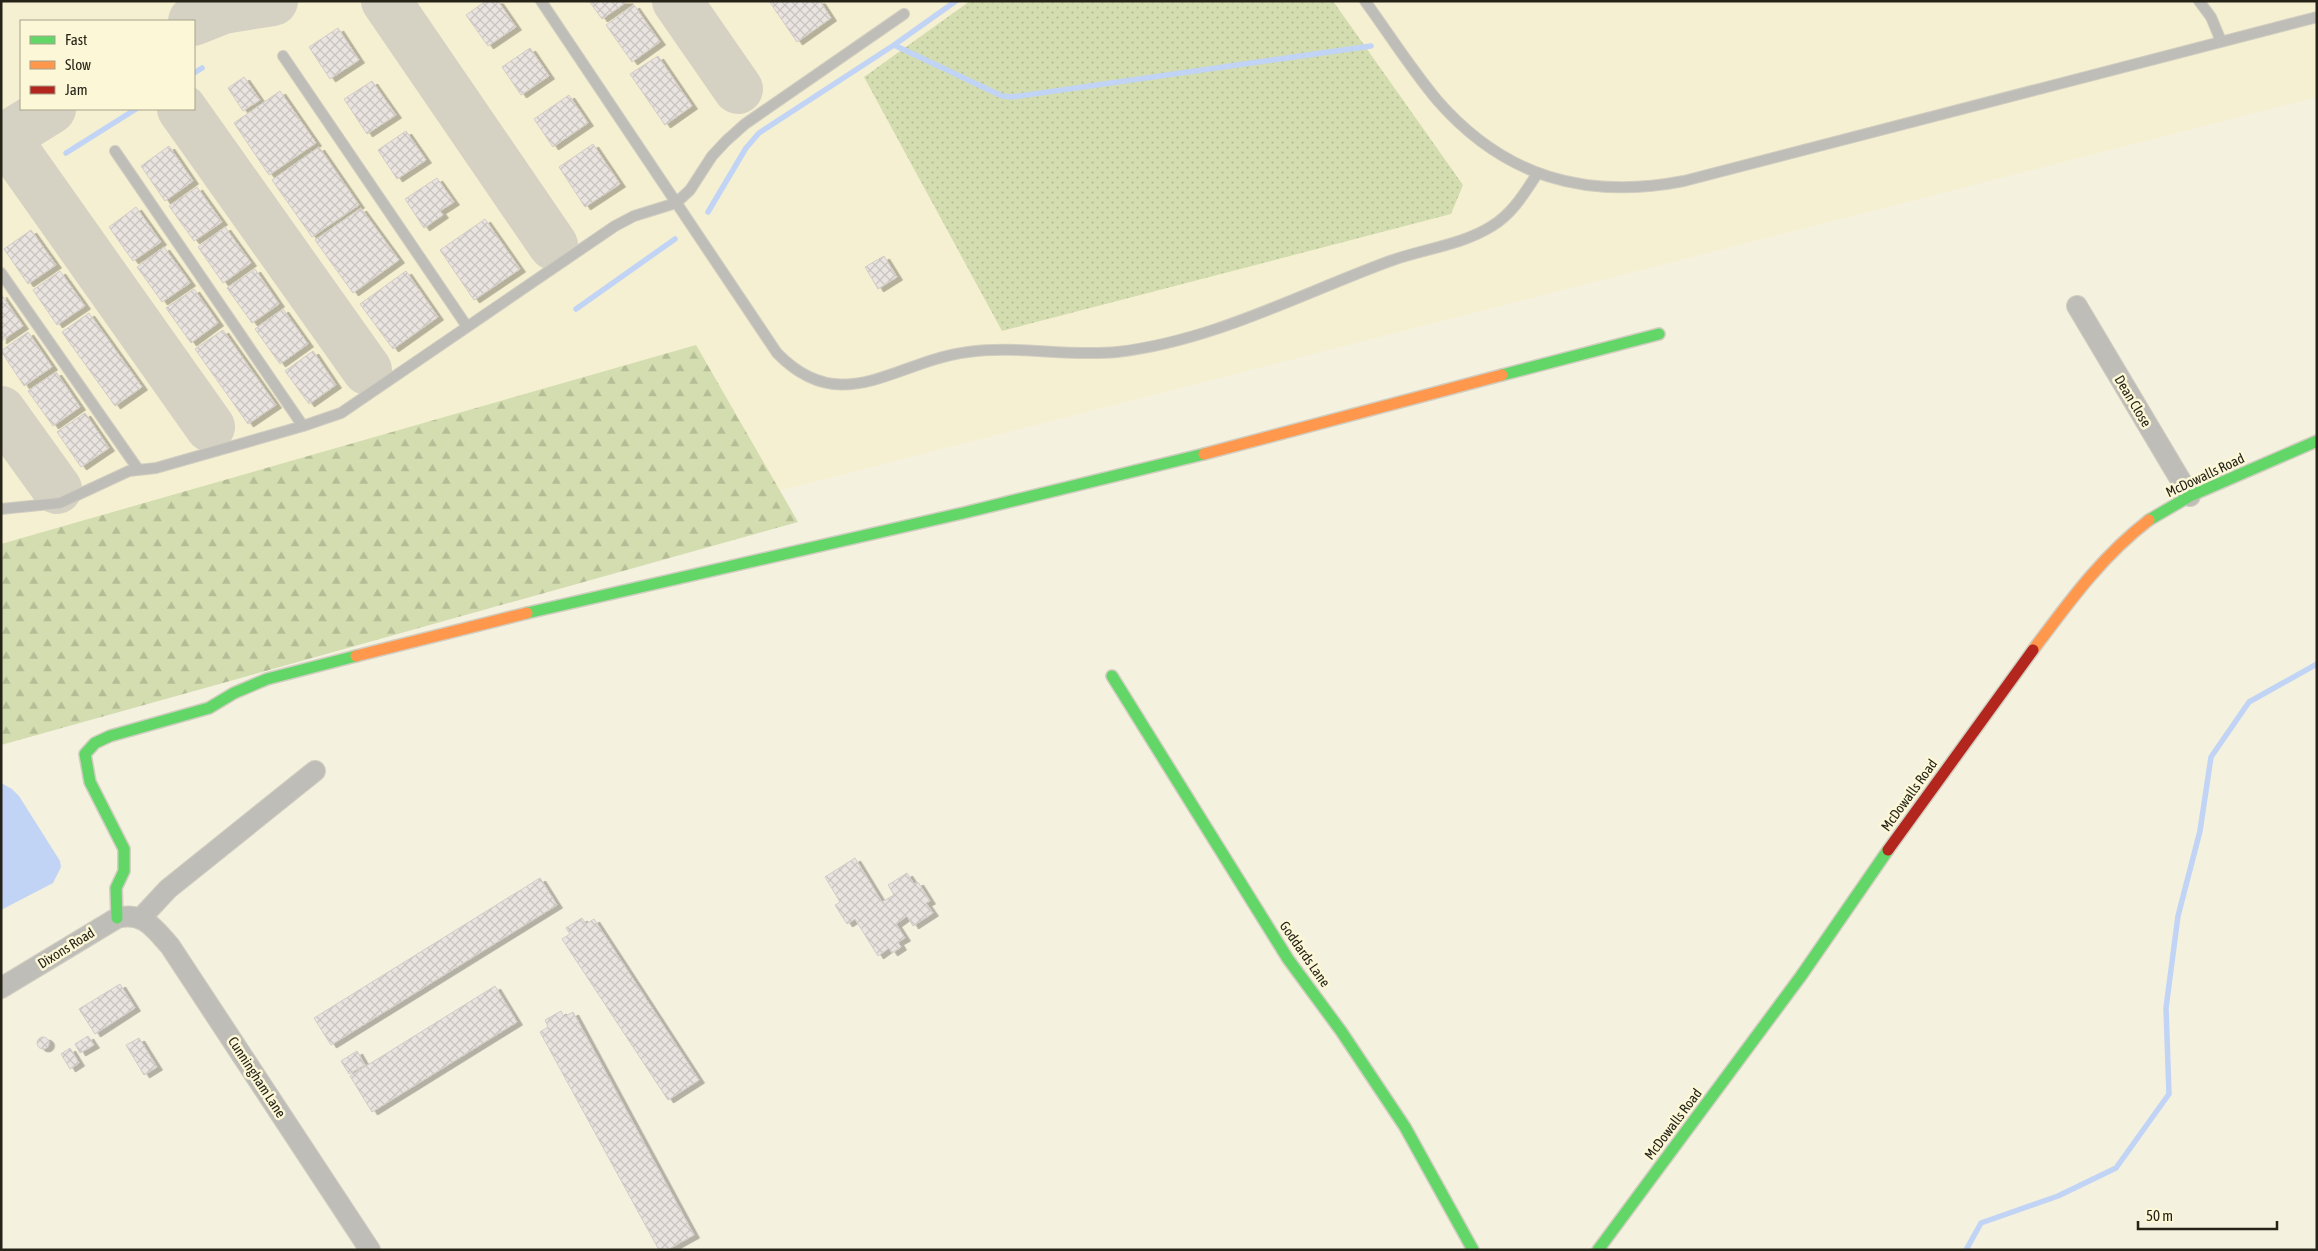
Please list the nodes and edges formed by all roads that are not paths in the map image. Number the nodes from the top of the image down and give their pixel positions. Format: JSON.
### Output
{"nodes":[{"id":1,"x":541,"y":1,"type":"edge"},
{"id":2,"x":1365,"y":1,"type":"edge"},
{"id":3,"x":2199,"y":1,"type":"edge"},
{"id":4,"x":904,"y":14,"type":"dead end"},
{"id":5,"x":2317,"y":17,"type":"edge"},
{"id":6,"x":2221,"y":41,"type":"junction"},
{"id":7,"x":283,"y":56,"type":"dead end"},
{"id":8,"x":115,"y":151,"type":"dead end"},
{"id":9,"x":1538,"y":174,"type":"junction"},
{"id":10,"x":676,"y":203,"type":"junction"},
{"id":11,"x":1,"y":273,"type":"edge"},
{"id":12,"x":2077,"y":306,"type":"dead end"},
{"id":13,"x":466,"y":326,"type":"junction"},
{"id":14,"x":1659,"y":334,"type":"dead end"},
{"id":15,"x":303,"y":426,"type":"junction"},
{"id":16,"x":2317,"y":441,"type":"edge"},
{"id":17,"x":138,"y":469,"type":"junction"},
{"id":18,"x":2190,"y":496,"type":"junction"},
{"id":19,"x":1,"y":509,"type":"edge"},
{"id":20,"x":1112,"y":676,"type":"dead end"},
{"id":21,"x":315,"y":771,"type":"dead end"},
{"id":22,"x":130,"y":917,"type":"junction"},
{"id":23,"x":1,"y":988,"type":"edge"},
{"id":24,"x":370,"y":1250,"type":"edge"},
{"id":25,"x":1473,"y":1250,"type":"edge"},
{"id":26,"x":1598,"y":1250,"type":"edge"}],
"edges":[{"from":1,"to":10,"type":"lane"},
{"from":2,"to":9,"type":"lane"},
{"from":3,"to":6,"type":"lane"},
{"from":4,"to":10,"type":"lane"},
{"from":5,"to":6,"type":"lane"},
{"from":6,"to":9,"type":"lane"},
{"from":7,"to":13,"type":"lane"},
{"from":8,"to":15,"type":"lane"},
{"from":9,"to":10,"type":"lane"},
{"from":10,"to":13,"type":"lane"},
{"from":11,"to":17,"type":"lane"},
{"from":12,"to":18,"type":"street","name":"Dean Close"},
{"from":13,"to":15,"type":"lane"},
{"from":14,"to":22,"type":"street"},
{"from":15,"to":17,"type":"lane"},
{"from":16,"to":18,"type":"street","name":"McDowalls Road"},
{"from":17,"to":19,"type":"lane"},
{"from":18,"to":26,"type":"street","name":"McDowalls Road"},
{"from":20,"to":25,"type":"street","name":"Goddards Lane"},
{"from":21,"to":22,"type":"street","name":"Dixons Road"},
{"from":22,"to":23,"type":"street","name":"Dixons Road"},
{"from":22,"to":24,"type":"street","name":"Cunningham Lane"}]}
